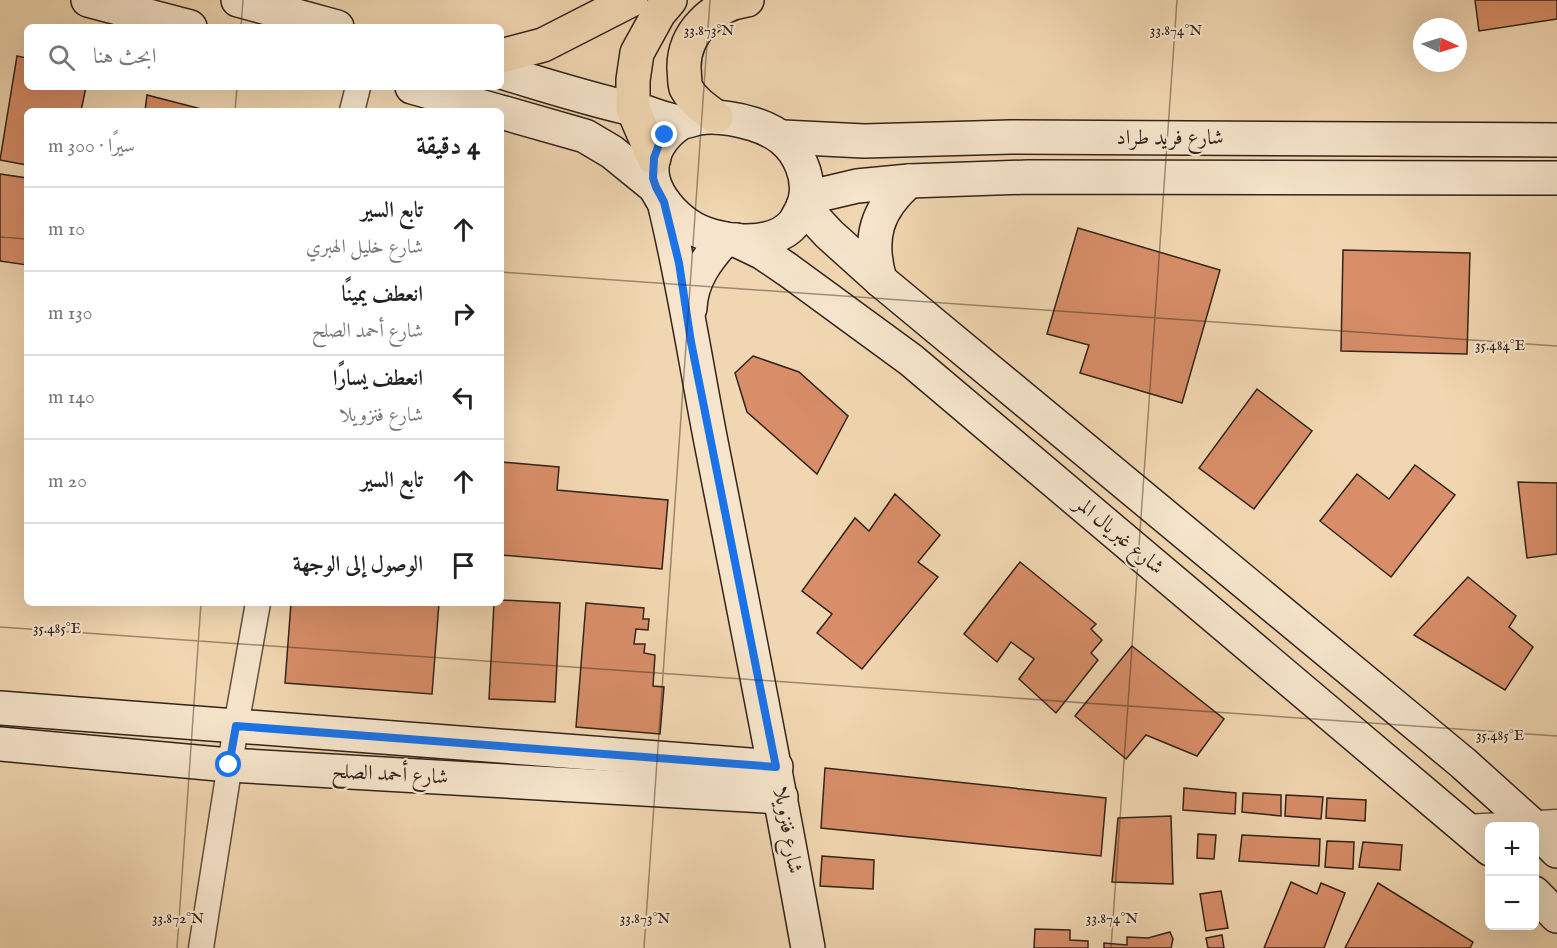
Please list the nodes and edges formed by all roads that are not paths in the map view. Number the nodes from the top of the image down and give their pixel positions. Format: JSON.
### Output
{"nodes":[{"id":1,"x":88,"y":0,"type":"edge"},
{"id":2,"x":238,"y":0,"type":"edge"},
{"id":3,"x":631,"y":0,"type":"edge"},
{"id":4,"x":670,"y":0,"type":"edge"},
{"id":5,"x":747,"y":0,"type":"edge"},
{"id":6,"x":179,"y":24,"type":"edge"},
{"id":7,"x":326,"y":24,"type":"edge"},
{"id":8,"x":504,"y":55,"type":"edge"},
{"id":9,"x":504,"y":73,"type":"edge"},
{"id":10,"x":357,"y":90,"type":"edge"},
{"id":11,"x":422,"y":90,"type":"edge"},
{"id":12,"x":353,"y":108,"type":"edge"},
{"id":13,"x":486,"y":108,"type":"edge"},
{"id":14,"x":633,"y":109,"type":"junction"},
{"id":15,"x":504,"y":113,"type":"edge"},
{"id":16,"x":716,"y":117,"type":"junction"},
{"id":17,"x":682,"y":122,"type":"junction"},
{"id":18,"x":783,"y":138,"type":"junction"},
{"id":19,"x":1557,"y":140,"type":"edge"},
{"id":20,"x":1557,"y":178,"type":"edge"},
{"id":21,"x":909,"y":181,"type":"junction"},
{"id":22,"x":658,"y":183,"type":"junction"},
{"id":23,"x":804,"y":202,"type":"junction"},
{"id":24,"x":730,"y":240,"type":"junction"},
{"id":25,"x":880,"y":280,"type":"junction"},
{"id":26,"x":688,"y":324,"type":"junction"},
{"id":27,"x":257,"y":606,"type":"edge"},
{"id":28,"x":0,"y":708,"type":"edge"},
{"id":29,"x":236,"y":726,"type":"junction"},
{"id":30,"x":0,"y":744,"type":"edge"},
{"id":31,"x":229,"y":765,"type":"junction"},
{"id":32,"x":778,"y":782,"type":"junction"},
{"id":33,"x":1534,"y":822,"type":"edge"},
{"id":34,"x":1485,"y":826,"type":"edge"},
{"id":35,"x":1539,"y":826,"type":"edge"},
{"id":36,"x":1465,"y":827,"type":"junction"},
{"id":37,"x":1485,"y":845,"type":"edge"},
{"id":38,"x":1557,"y":851,"type":"edge"},
{"id":39,"x":1539,"y":898,"type":"edge"},
{"id":40,"x":1557,"y":916,"type":"edge"},
{"id":41,"x":201,"y":948,"type":"edge"},
{"id":42,"x":808,"y":948,"type":"edge"}],
"edges":[{"from":1,"to":6,"type":"street"},
{"from":2,"to":7,"type":"street"},
{"from":3,"to":8,"type":"main road"},
{"from":4,"to":14,"type":"main road"},
{"from":5,"to":16,"type":"main road"},
{"from":9,"to":14,"type":"street"},
{"from":10,"to":12,"type":"street"},
{"from":11,"to":13,"type":"street"},
{"from":14,"to":17,"type":"street"},
{"from":14,"to":22,"type":"main road"},
{"from":15,"to":22,"type":"street"},
{"from":16,"to":17,"type":"street"},
{"from":16,"to":18,"type":"street"},
{"from":17,"to":22,"type":"street"},
{"from":18,"to":19,"type":"street","name":"شارع فريد طراد"},
{"from":18,"to":23,"type":"street"},
{"from":20,"to":21,"type":"street","name":"شارع فريد طراد"},
{"from":21,"to":23,"type":"street","name":"شارع فريد طراد"},
{"from":21,"to":25,"type":"street"},
{"from":22,"to":24,"type":"street"},
{"from":22,"to":26,"type":"street","name":"شارع فنزويلا"},
{"from":23,"to":24,"type":"street"},
{"from":23,"to":25,"type":"street"},
{"from":24,"to":26,"type":"street","name":"شارع فنزويلا"},
{"from":24,"to":36,"type":"street","name":"شارع غبريال المر"},
{"from":25,"to":33,"type":"street"},
{"from":26,"to":32,"type":"street","name":"شارع فنزويلا"},
{"from":27,"to":29,"type":"street"},
{"from":28,"to":29,"type":"street","name":"شارع أحمد الصلح"},
{"from":29,"to":31,"type":"street"},
{"from":29,"to":32,"type":"street","name":"شارع أحمد الصلح"},
{"from":30,"to":31,"type":"street","name":"شارع أحمد الصلح"},
{"from":31,"to":32,"type":"street","name":"شارع أحمد الصلح"},
{"from":31,"to":41,"type":"street"},
{"from":32,"to":42,"type":"street","name":"شارع فنزويلا"},
{"from":34,"to":36,"type":"street"},
{"from":35,"to":38,"type":"street"},
{"from":36,"to":37,"type":"street","name":"شارع غبريال المر"},
{"from":39,"to":40,"type":"street"}]}
